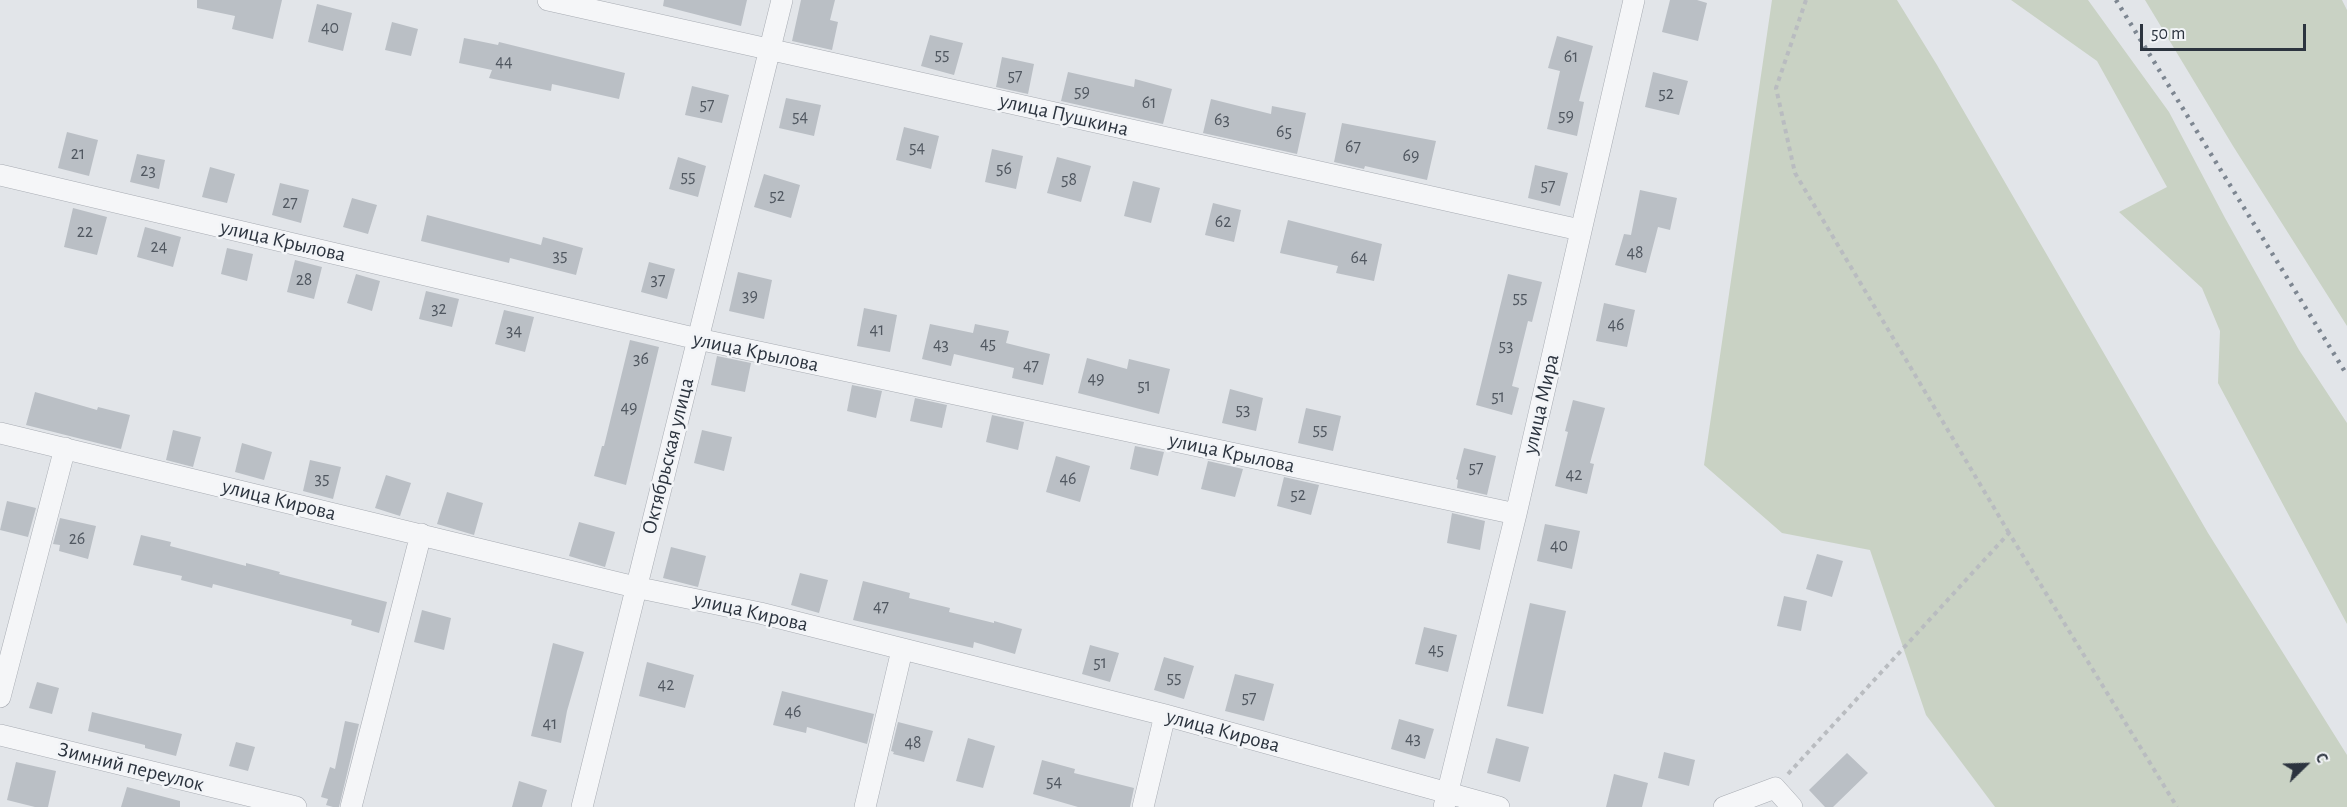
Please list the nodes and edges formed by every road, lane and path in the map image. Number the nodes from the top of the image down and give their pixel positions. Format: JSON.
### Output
{"nodes":[{"id":1,"x":548,"y":0,"type":"edge"},
{"id":2,"x":782,"y":0,"type":"edge"},
{"id":3,"x":1634,"y":0,"type":"edge"},
{"id":4,"x":1806,"y":0,"type":"edge"},
{"id":5,"x":770,"y":50,"type":"junction"},
{"id":6,"x":0,"y":175,"type":"edge"},
{"id":7,"x":1580,"y":230,"type":"junction"},
{"id":8,"x":698,"y":339,"type":"junction"},
{"id":9,"x":0,"y":432,"type":"edge"},
{"id":10,"x":65,"y":448,"type":"junction"},
{"id":11,"x":1516,"y":513,"type":"junction"},
{"id":12,"x":2009,"y":532,"type":"junction"},
{"id":13,"x":421,"y":534,"type":"junction"},
{"id":14,"x":635,"y":587,"type":"junction"},
{"id":15,"x":902,"y":650,"type":"junction"},
{"id":16,"x":0,"y":697,"type":"edge"},
{"id":17,"x":1165,"y":716,"type":"junction"},
{"id":18,"x":0,"y":735,"type":"edge"},
{"id":19,"x":1775,"y":788,"type":"junction"},
{"id":20,"x":1446,"y":799,"type":"edge"},
{"id":21,"x":296,"y":807,"type":"edge"},
{"id":22,"x":351,"y":807,"type":"edge"},
{"id":23,"x":582,"y":807,"type":"edge"},
{"id":24,"x":865,"y":807,"type":"edge"},
{"id":25,"x":1143,"y":807,"type":"edge"},
{"id":26,"x":1499,"y":807,"type":"edge"},
{"id":27,"x":1724,"y":807,"type":"edge"},
{"id":28,"x":1792,"y":807,"type":"edge"},
{"id":29,"x":2177,"y":807,"type":"edge"}],
"edges":[{"from":1,"to":5,"type":"street","name":"улица Пушкина"},
{"from":2,"to":5,"type":"street","name":"Октябрьская улица"},
{"from":3,"to":7,"type":"street","name":"улица Мира"},
{"from":4,"to":12,"type":"path"},
{"from":5,"to":7,"type":"street","name":"улица Пушкина"},
{"from":5,"to":8,"type":"street","name":"Октябрьская улица"},
{"from":6,"to":8,"type":"street","name":"улица Крылова"},
{"from":7,"to":11,"type":"street","name":"улица Мира"},
{"from":8,"to":11,"type":"street","name":"улица Крылова"},
{"from":8,"to":14,"type":"street","name":"Октябрьская улица"},
{"from":9,"to":10,"type":"street","name":"улица Кирова"},
{"from":10,"to":13,"type":"street","name":"улица Кирова"},
{"from":10,"to":16,"type":"street"},
{"from":11,"to":20,"type":"street","name":"улица Мира"},
{"from":12,"to":19,"type":"path"},
{"from":12,"to":29,"type":"path"},
{"from":13,"to":14,"type":"street","name":"улица Кирова"},
{"from":13,"to":22,"type":"street"},
{"from":14,"to":15,"type":"street","name":"улица Кирова"},
{"from":14,"to":23,"type":"street","name":"Октябрьская улица"},
{"from":15,"to":17,"type":"street","name":"улица Кирова"},
{"from":15,"to":24,"type":"street"},
{"from":17,"to":20,"type":"street","name":"улица Кирова"},
{"from":17,"to":25,"type":"street"},
{"from":18,"to":21,"type":"street","name":"Зимний переулок"},
{"from":19,"to":27,"type":"street"},
{"from":19,"to":28,"type":"street"},
{"from":20,"to":26,"type":"street","name":"улица Кирова"}]}
